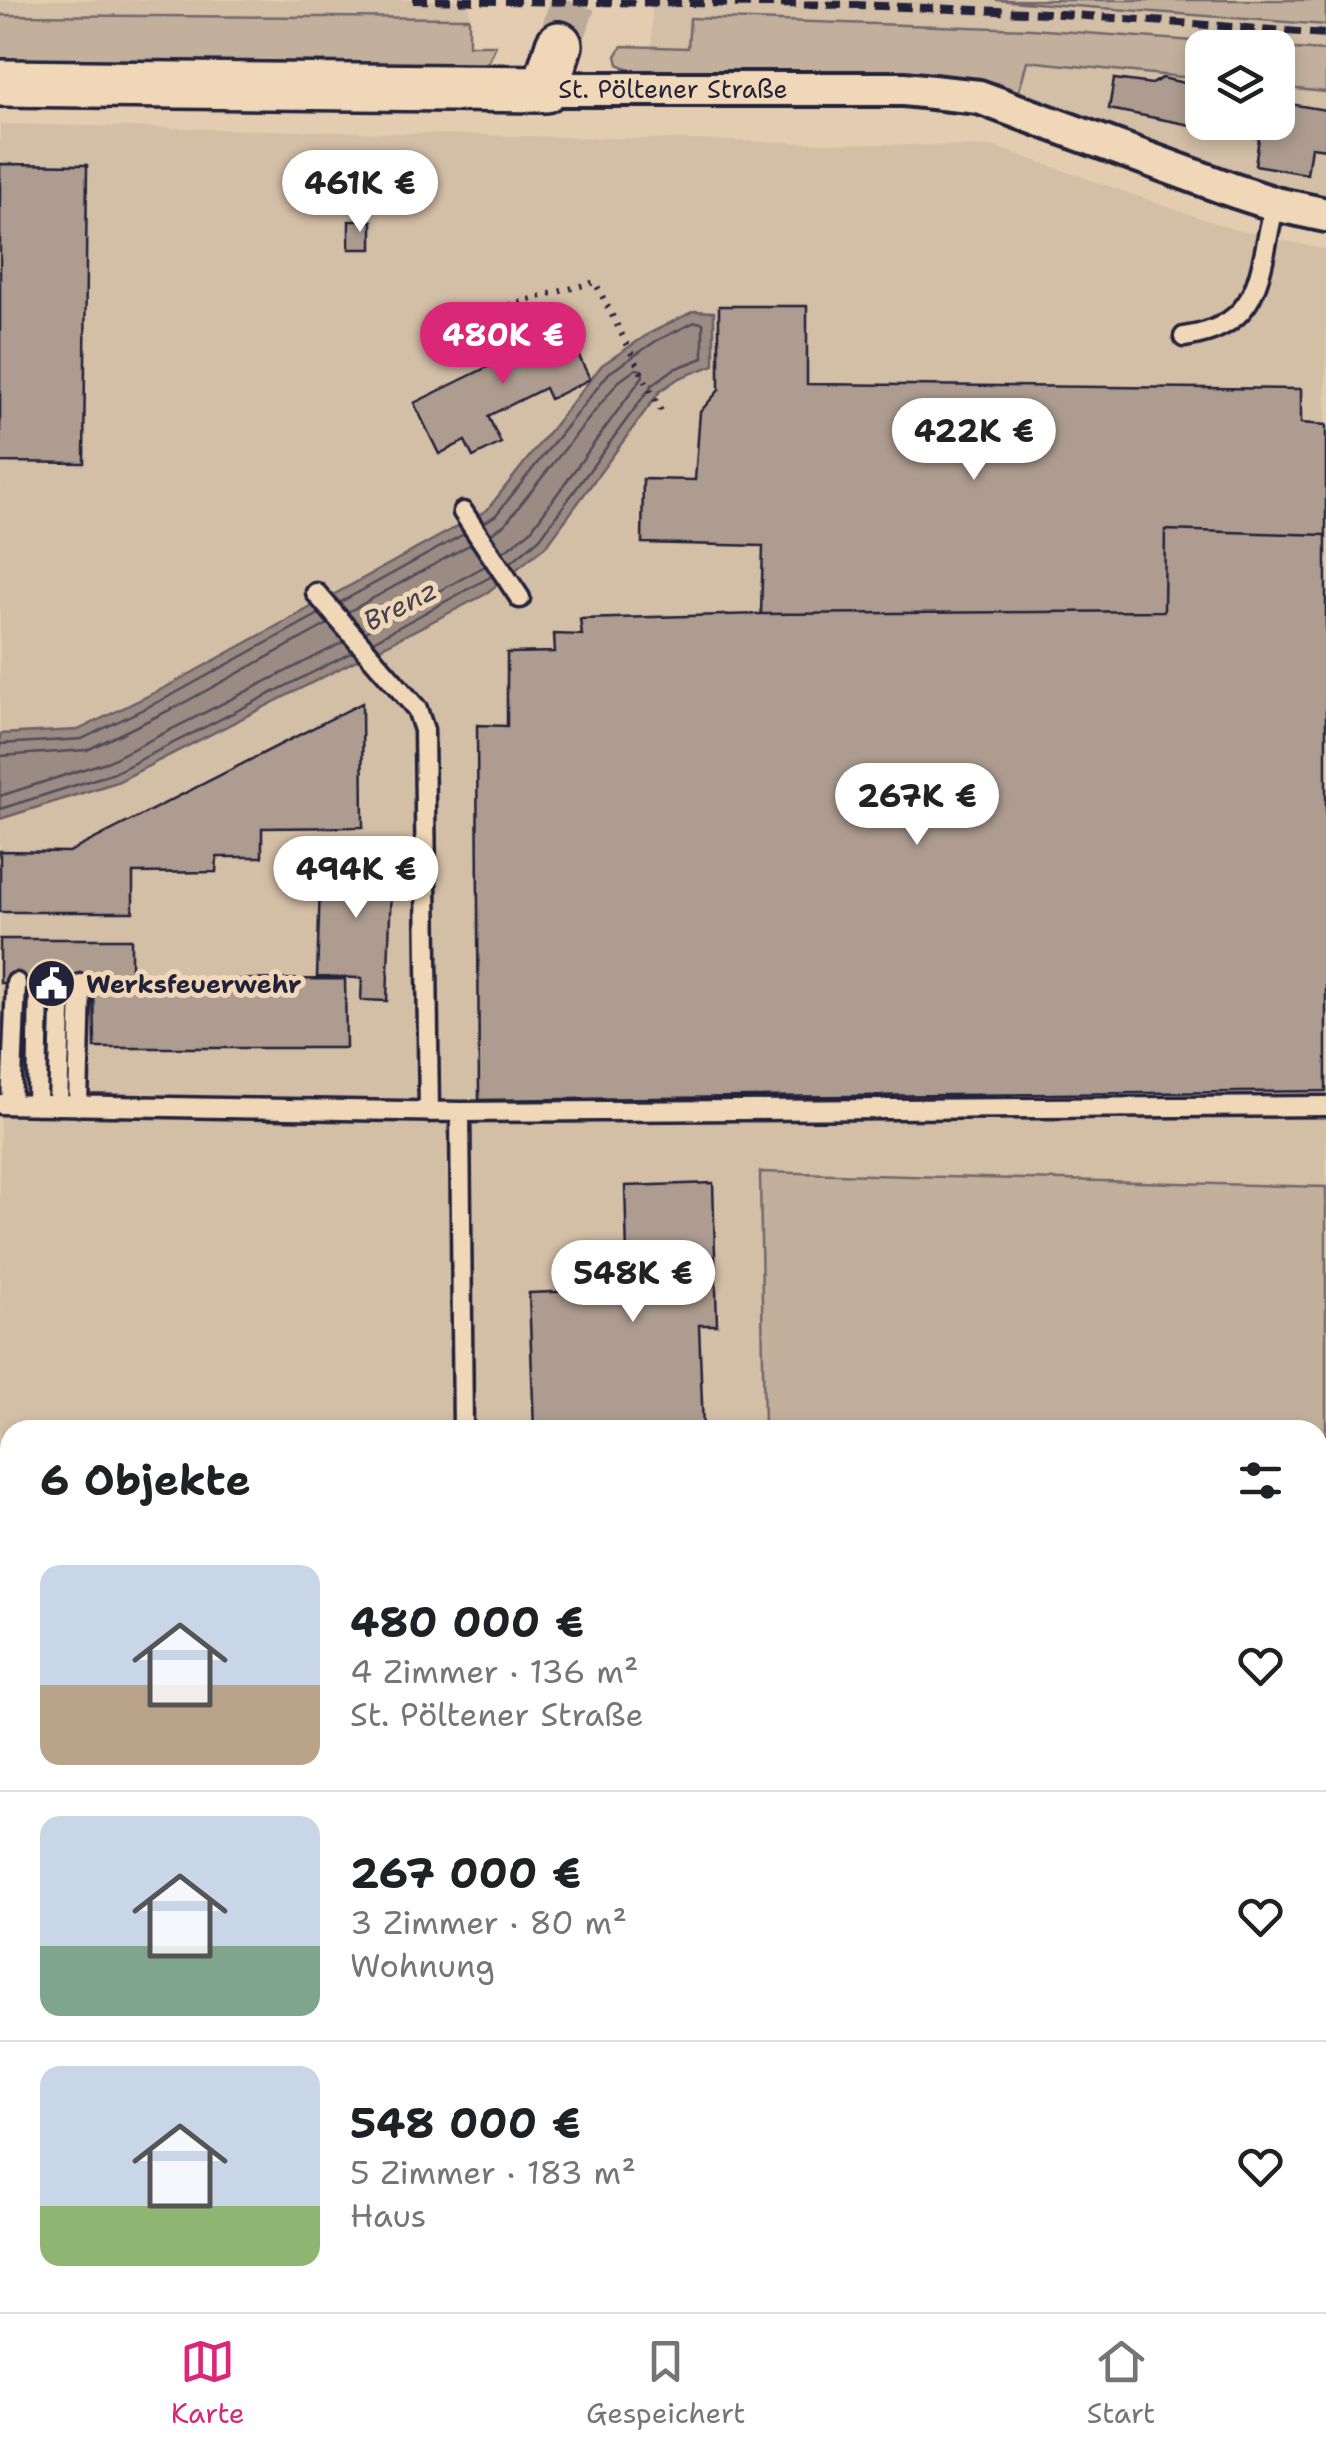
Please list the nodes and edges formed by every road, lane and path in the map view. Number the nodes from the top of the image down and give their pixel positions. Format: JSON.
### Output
{"nodes":[{"id":1,"x":559,"y":46,"type":"tunnel mouth"},
{"id":2,"x":0,"y":83,"type":"edge"},
{"id":3,"x":546,"y":89,"type":"junction"},
{"id":4,"x":1274,"y":204,"type":"junction"},
{"id":5,"x":1326,"y":215,"type":"edge"},
{"id":6,"x":508,"y":305,"type":"dead end"},
{"id":7,"x":1184,"y":337,"type":"dead end"},
{"id":8,"x":663,"y":415,"type":"dead end"},
{"id":9,"x":463,"y":512,"type":"dead end"},
{"id":10,"x":316,"y":593,"type":"dead end"},
{"id":11,"x":520,"y":598,"type":"dead end"},
{"id":12,"x":39,"y":983,"type":"dead end"},
{"id":13,"x":16,"y":984,"type":"dead end"},
{"id":14,"x":6,"y":1104,"type":"edge"},
{"id":15,"x":37,"y":1105,"type":"junction"},
{"id":16,"x":58,"y":1105,"type":"junction"},
{"id":17,"x":78,"y":1106,"type":"junction"},
{"id":18,"x":1326,"y":1106,"type":"edge"},
{"id":19,"x":429,"y":1112,"type":"junction"},
{"id":20,"x":460,"y":1112,"type":"junction"},
{"id":21,"x":464,"y":1420,"type":"edge"}],
"edges":[{"from":1,"to":3,"type":"street"},
{"from":2,"to":3,"type":"street","name":"St. Pöltener Straße"},
{"from":3,"to":4,"type":"street","name":"St. Pöltener Straße"},
{"from":4,"to":5,"type":"street","name":"St. Pöltener Straße"},
{"from":4,"to":7,"type":"lane"},
{"from":6,"to":8,"type":"path"},
{"from":9,"to":11,"type":"lane"},
{"from":10,"to":19,"type":"lane"},
{"from":12,"to":15,"type":"lane"},
{"from":13,"to":14,"type":"lane"},
{"from":14,"to":15,"type":"lane"},
{"from":15,"to":16,"type":"lane"},
{"from":16,"to":17,"type":"lane"},
{"from":16,"to":17,"type":"lane"},
{"from":17,"to":19,"type":"lane"},
{"from":18,"to":20,"type":"lane"},
{"from":19,"to":20,"type":"lane"},
{"from":20,"to":21,"type":"lane"}]}
